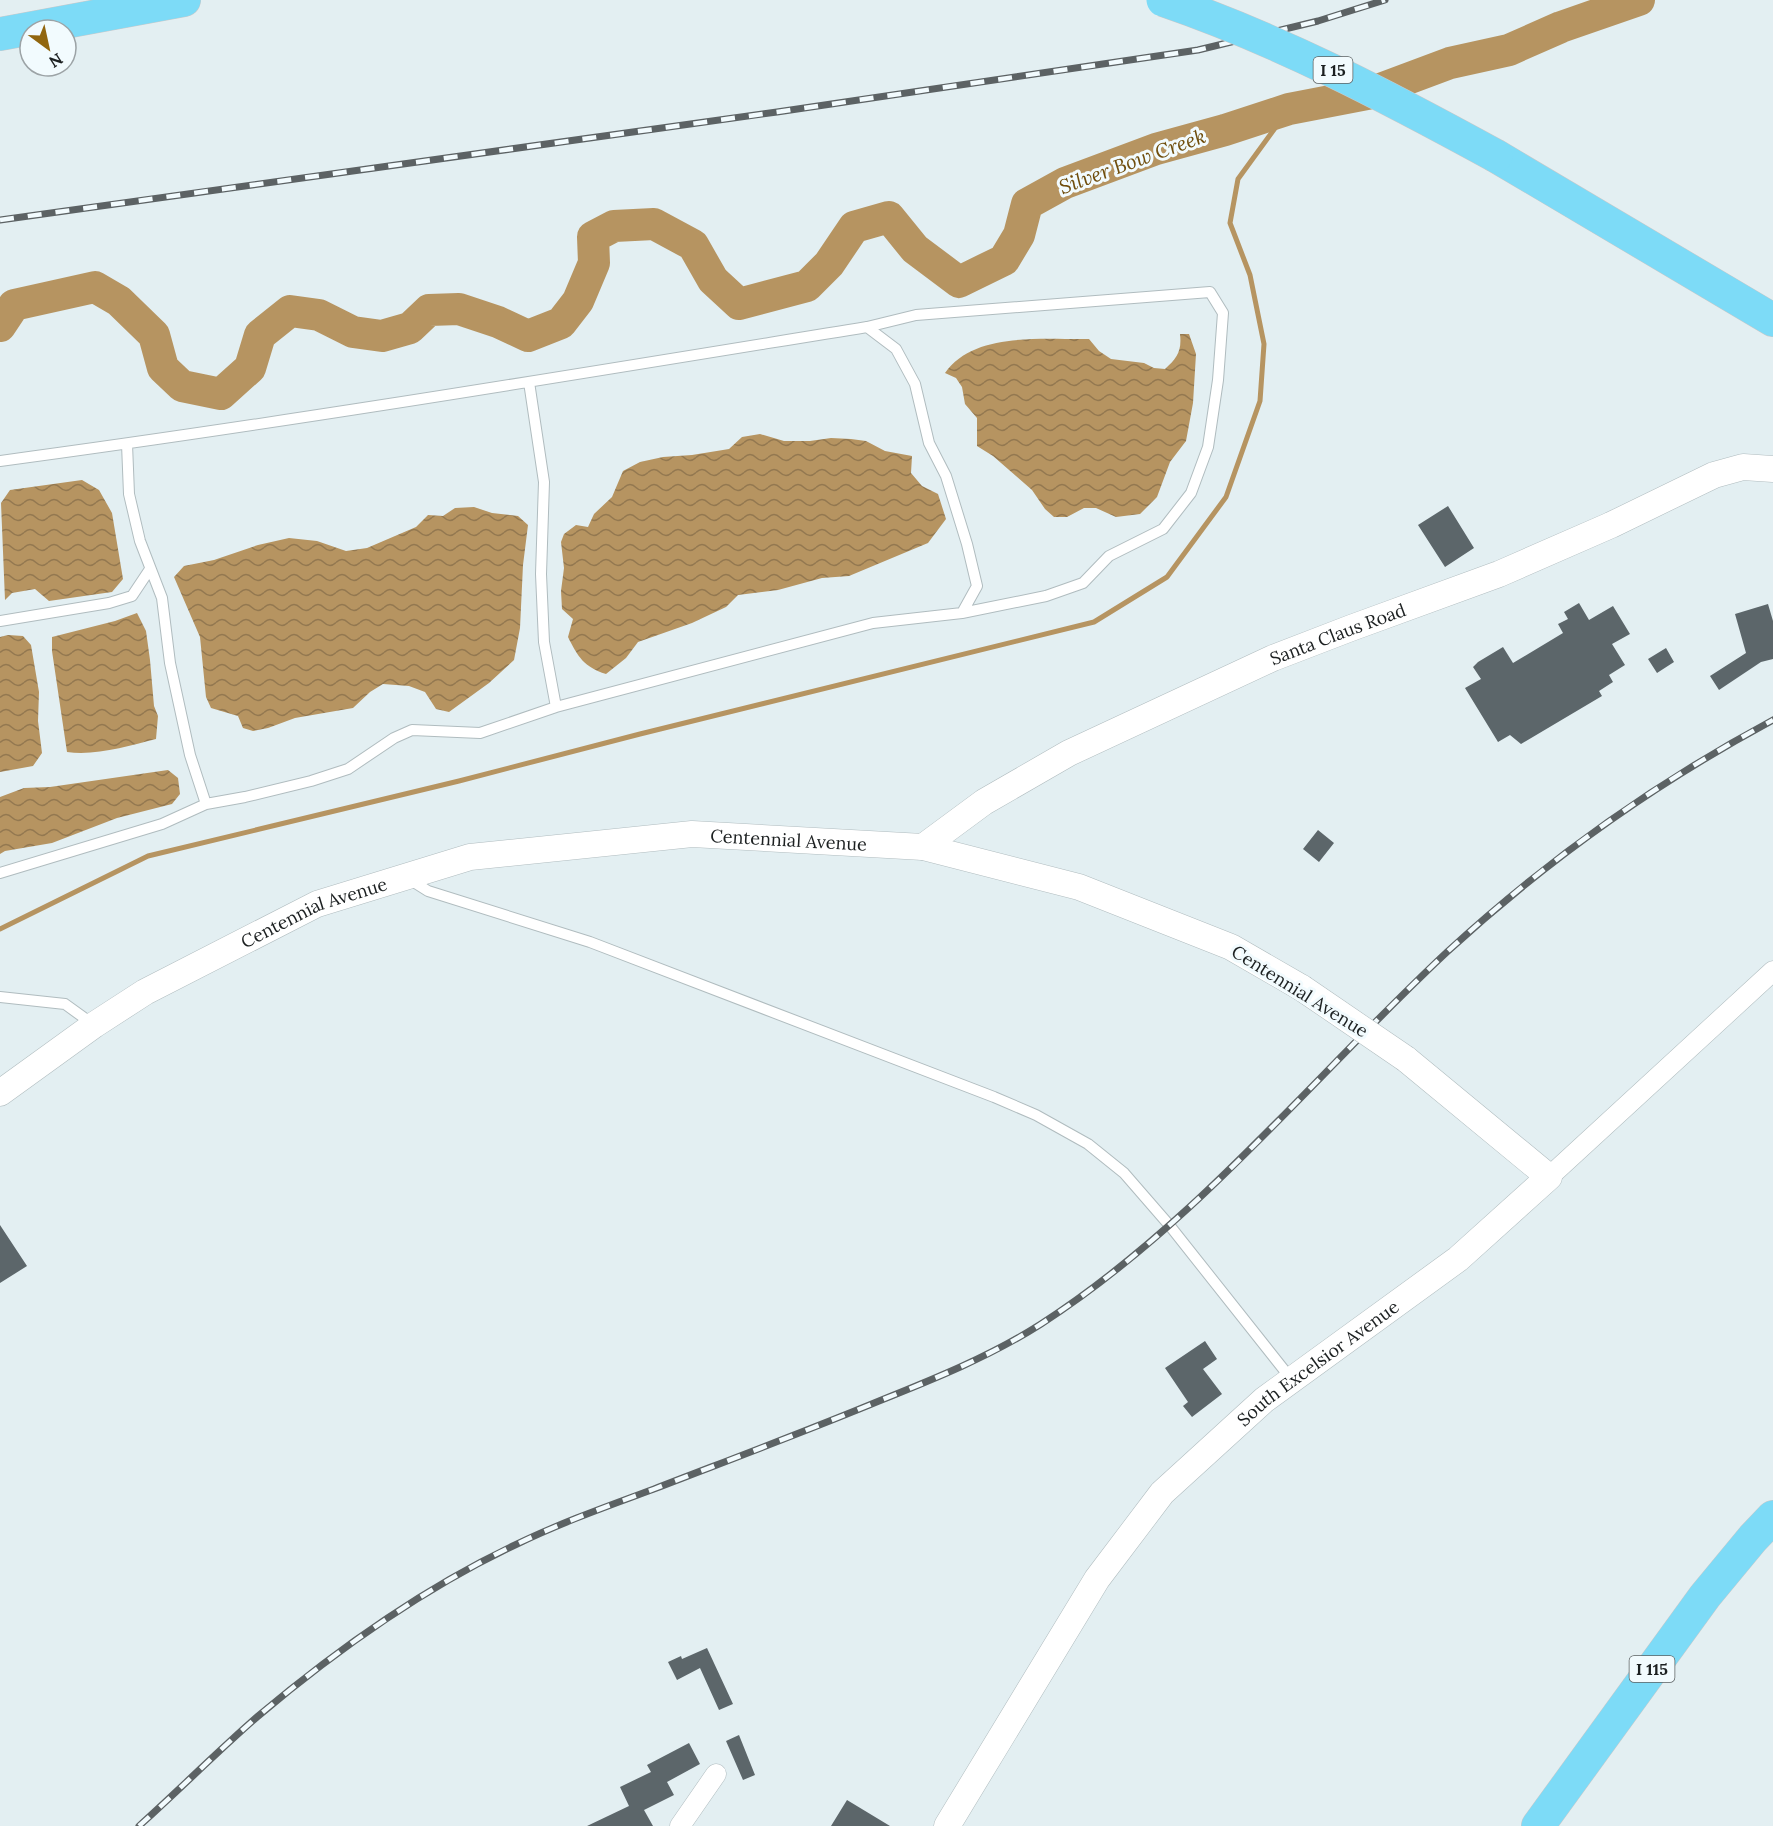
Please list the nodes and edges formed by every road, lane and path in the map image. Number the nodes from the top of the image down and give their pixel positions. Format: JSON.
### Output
{"nodes":[{"id":1,"x":184,"y":0,"type":"edge"},
{"id":2,"x":1163,"y":0,"type":"edge"},
{"id":3,"x":0,"y":34,"type":"edge"},
{"id":4,"x":1773,"y":320,"type":"edge"},
{"id":5,"x":867,"y":327,"type":"junction"},
{"id":6,"x":529,"y":382,"type":"junction"},
{"id":7,"x":127,"y":444,"type":"junction"},
{"id":8,"x":0,"y":461,"type":"edge"},
{"id":9,"x":1773,"y":469,"type":"edge"},
{"id":10,"x":150,"y":569,"type":"junction"},
{"id":11,"x":962,"y":613,"type":"junction"},
{"id":12,"x":0,"y":621,"type":"edge"},
{"id":13,"x":556,"y":707,"type":"junction"},
{"id":14,"x":206,"y":804,"type":"junction"},
{"id":15,"x":923,"y":847,"type":"junction"},
{"id":16,"x":0,"y":873,"type":"edge"},
{"id":17,"x":406,"y":877,"type":"junction"},
{"id":18,"x":1773,"y":971,"type":"edge"},
{"id":19,"x":0,"y":997,"type":"edge"},
{"id":20,"x":94,"y":1025,"type":"junction"},
{"id":21,"x":0,"y":1093,"type":"edge"},
{"id":22,"x":1549,"y":1177,"type":"junction"},
{"id":23,"x":1292,"y":1380,"type":"junction"},
{"id":24,"x":1773,"y":1517,"type":"edge"},
{"id":25,"x":716,"y":1774,"type":"dead end"},
{"id":26,"x":688,"y":1822,"type":"edge"},
{"id":27,"x":947,"y":1826,"type":"edge"},
{"id":28,"x":1538,"y":1826,"type":"edge"}],
"edges":[{"from":1,"to":3,"type":"highway"},
{"from":2,"to":4,"type":"highway","number":"I 15","bridge":true},
{"from":5,"to":6,"type":"lane"},
{"from":5,"to":11,"type":"lane"},
{"from":5,"to":11,"type":"lane"},
{"from":6,"to":7,"type":"lane"},
{"from":6,"to":13,"type":"lane"},
{"from":7,"to":8,"type":"lane"},
{"from":7,"to":10,"type":"lane"},
{"from":9,"to":15,"type":"street","name":"Santa Claus Road"},
{"from":10,"to":12,"type":"lane"},
{"from":10,"to":14,"type":"lane"},
{"from":11,"to":13,"type":"lane"},
{"from":13,"to":14,"type":"lane"},
{"from":14,"to":16,"type":"lane"},
{"from":15,"to":17,"type":"street","name":"Centennial Avenue"},
{"from":15,"to":22,"type":"street","name":"Centennial Avenue","bridge":true},
{"from":17,"to":20,"type":"street","name":"Centennial Avenue"},
{"from":17,"to":23,"type":"lane"},
{"from":18,"to":22,"type":"street","name":"South Excelsior Avenue"},
{"from":19,"to":20,"type":"lane"},
{"from":20,"to":21,"type":"street","name":"Centennial Avenue"},
{"from":22,"to":23,"type":"street","name":"South Excelsior Avenue"},
{"from":23,"to":27,"type":"street","name":"South Excelsior Avenue"},
{"from":24,"to":28,"type":"highway","number":"I 115"},
{"from":25,"to":26,"type":"street"}]}
